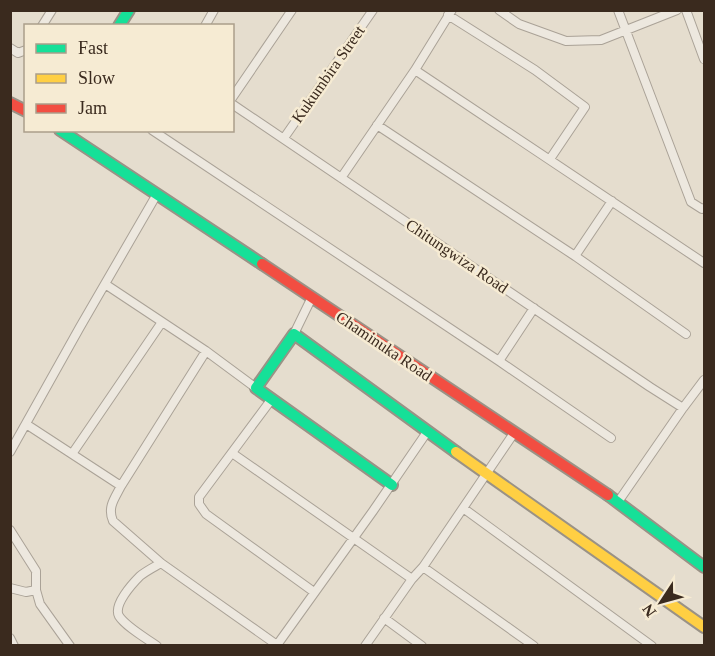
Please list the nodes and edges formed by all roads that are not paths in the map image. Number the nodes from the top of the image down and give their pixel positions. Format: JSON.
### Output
{"nodes":[{"id":1,"x":52,"y":10,"type":"edge"},
{"id":2,"x":129,"y":10,"type":"edge"},
{"id":3,"x":214,"y":10,"type":"edge"},
{"id":4,"x":292,"y":10,"type":"edge"},
{"id":5,"x":373,"y":10,"type":"edge"},
{"id":6,"x":499,"y":10,"type":"edge"},
{"id":7,"x":618,"y":10,"type":"edge"},
{"id":8,"x":677,"y":10,"type":"edge"},
{"id":9,"x":686,"y":10,"type":"edge"},
{"id":10,"x":450,"y":13,"type":"edge"},
{"id":11,"x":43,"y":24,"type":"edge"},
{"id":12,"x":120,"y":24,"type":"edge"},
{"id":13,"x":206,"y":24,"type":"edge"},
{"id":14,"x":626,"y":31,"type":"junction"},
{"id":15,"x":10,"y":48,"type":"edge"},
{"id":16,"x":24,"y":51,"type":"edge"},
{"id":17,"x":705,"y":58,"type":"edge"},
{"id":18,"x":415,"y":70,"type":"junction"},
{"id":19,"x":234,"y":96,"type":"edge"},
{"id":20,"x":10,"y":103,"type":"edge"},
{"id":21,"x":234,"y":105,"type":"edge"},
{"id":22,"x":24,"y":110,"type":"edge"},
{"id":23,"x":377,"y":125,"type":"junction"},
{"id":24,"x":63,"y":132,"type":"edge"},
{"id":25,"x":155,"y":132,"type":"edge"},
{"id":26,"x":284,"y":138,"type":"junction"},
{"id":27,"x":550,"y":159,"type":"junction"},
{"id":28,"x":341,"y":178,"type":"junction"},
{"id":29,"x":157,"y":194,"type":"junction"},
{"id":30,"x":612,"y":201,"type":"junction"},
{"id":31,"x":705,"y":208,"type":"edge"},
{"id":32,"x":575,"y":256,"type":"junction"},
{"id":33,"x":705,"y":263,"type":"edge"},
{"id":34,"x":105,"y":284,"type":"junction"},
{"id":35,"x":312,"y":297,"type":"junction"},
{"id":36,"x":534,"y":308,"type":"junction"},
{"id":37,"x":162,"y":322,"type":"junction"},
{"id":38,"x":294,"y":334,"type":"junction"},
{"id":39,"x":686,"y":334,"type":"dead end"},
{"id":40,"x":206,"y":351,"type":"junction"},
{"id":41,"x":499,"y":361,"type":"junction"},
{"id":42,"x":705,"y":380,"type":"edge"},
{"id":43,"x":256,"y":388,"type":"junction"},
{"id":44,"x":271,"y":400,"type":"junction"},
{"id":45,"x":682,"y":408,"type":"junction"},
{"id":46,"x":26,"y":424,"type":"junction"},
{"id":47,"x":427,"y":432,"type":"junction"},
{"id":48,"x":514,"y":433,"type":"junction"},
{"id":49,"x":611,"y":438,"type":"dead end"},
{"id":50,"x":10,"y":452,"type":"edge"},
{"id":51,"x":232,"y":453,"type":"junction"},
{"id":52,"x":72,"y":454,"type":"junction"},
{"id":53,"x":487,"y":473,"type":"junction"},
{"id":54,"x":392,"y":485,"type":"junction"},
{"id":55,"x":121,"y":486,"type":"junction"},
{"id":56,"x":618,"y":502,"type":"junction"},
{"id":57,"x":463,"y":508,"type":"junction"},
{"id":58,"x":10,"y":530,"type":"edge"},
{"id":59,"x":353,"y":539,"type":"junction"},
{"id":60,"x":160,"y":563,"type":"junction"},
{"id":61,"x":423,"y":567,"type":"junction"},
{"id":62,"x":705,"y":567,"type":"edge"},
{"id":63,"x":412,"y":579,"type":"junction"},
{"id":64,"x":10,"y":588,"type":"edge"},
{"id":65,"x":36,"y":590,"type":"junction"},
{"id":66,"x":314,"y":592,"type":"junction"},
{"id":67,"x":384,"y":618,"type":"junction"},
{"id":68,"x":705,"y":627,"type":"edge"},
{"id":69,"x":10,"y":638,"type":"edge"},
{"id":70,"x":14,"y":645,"type":"edge"},
{"id":71,"x":70,"y":645,"type":"edge"},
{"id":72,"x":157,"y":645,"type":"edge"},
{"id":73,"x":365,"y":645,"type":"edge"},
{"id":74,"x":422,"y":645,"type":"edge"},
{"id":75,"x":534,"y":645,"type":"edge"},
{"id":76,"x":652,"y":645,"type":"edge"}],
"edges":[{"from":1,"to":11,"type":"street"},
{"from":2,"to":12,"type":"main road"},
{"from":3,"to":13,"type":"street"},
{"from":4,"to":19,"type":"street"},
{"from":5,"to":26,"type":"street","name":"Kukumbira Street"},
{"from":6,"to":14,"type":"street"},
{"from":7,"to":14,"type":"street"},
{"from":8,"to":14,"type":"street"},
{"from":9,"to":17,"type":"street"},
{"from":10,"to":18,"type":"street"},
{"from":10,"to":27,"type":"street"},
{"from":14,"to":31,"type":"street"},
{"from":15,"to":16,"type":"street"},
{"from":18,"to":23,"type":"street"},
{"from":18,"to":27,"type":"street"},
{"from":20,"to":22,"type":"main road"},
{"from":21,"to":26,"type":"street","name":"Chitungwiza Road"},
{"from":23,"to":28,"type":"street"},
{"from":23,"to":32,"type":"street"},
{"from":24,"to":29,"type":"main road","name":"Chaminuka Road"},
{"from":25,"to":41,"type":"street"},
{"from":26,"to":28,"type":"street","name":"Chitungwiza Road"},
{"from":27,"to":30,"type":"street"},
{"from":28,"to":36,"type":"street","name":"Chitungwiza Road"},
{"from":29,"to":34,"type":"street"},
{"from":29,"to":35,"type":"main road","name":"Chaminuka Road"},
{"from":30,"to":32,"type":"street"},
{"from":30,"to":33,"type":"street"},
{"from":32,"to":39,"type":"street"},
{"from":34,"to":37,"type":"street"},
{"from":34,"to":46,"type":"street"},
{"from":35,"to":38,"type":"street"},
{"from":35,"to":48,"type":"main road","name":"Chaminuka Road"},
{"from":36,"to":41,"type":"street"},
{"from":36,"to":45,"type":"street","name":"Chitungwiza Road"},
{"from":37,"to":40,"type":"street"},
{"from":37,"to":52,"type":"street"},
{"from":38,"to":43,"type":"main road"},
{"from":38,"to":47,"type":"main road"},
{"from":40,"to":43,"type":"street"},
{"from":40,"to":55,"type":"street"},
{"from":41,"to":49,"type":"street"},
{"from":42,"to":45,"type":"street"},
{"from":43,"to":44,"type":"main road"},
{"from":44,"to":51,"type":"street"},
{"from":44,"to":54,"type":"main road"},
{"from":45,"to":56,"type":"street"},
{"from":46,"to":50,"type":"street"},
{"from":46,"to":52,"type":"street"},
{"from":47,"to":53,"type":"main road"},
{"from":47,"to":54,"type":"street"},
{"from":48,"to":53,"type":"street"},
{"from":48,"to":56,"type":"main road","name":"Chaminuka Road"},
{"from":51,"to":59,"type":"street"},
{"from":51,"to":66,"type":"street"},
{"from":52,"to":55,"type":"street"},
{"from":53,"to":57,"type":"street"},
{"from":53,"to":68,"type":"main road"},
{"from":54,"to":59,"type":"street"},
{"from":55,"to":60,"type":"street"},
{"from":56,"to":62,"type":"main road","name":"Chaminuka Road"},
{"from":57,"to":61,"type":"street"},
{"from":57,"to":76,"type":"street"},
{"from":58,"to":65,"type":"street"},
{"from":59,"to":63,"type":"street"},
{"from":59,"to":66,"type":"street"},
{"from":60,"to":66,"type":"street"},
{"from":60,"to":72,"type":"street"},
{"from":61,"to":63,"type":"street"},
{"from":61,"to":75,"type":"street"},
{"from":63,"to":67,"type":"street"},
{"from":64,"to":65,"type":"street"},
{"from":65,"to":71,"type":"street"},
{"from":67,"to":73,"type":"street"},
{"from":67,"to":74,"type":"street"},
{"from":69,"to":70,"type":"street"}]}
